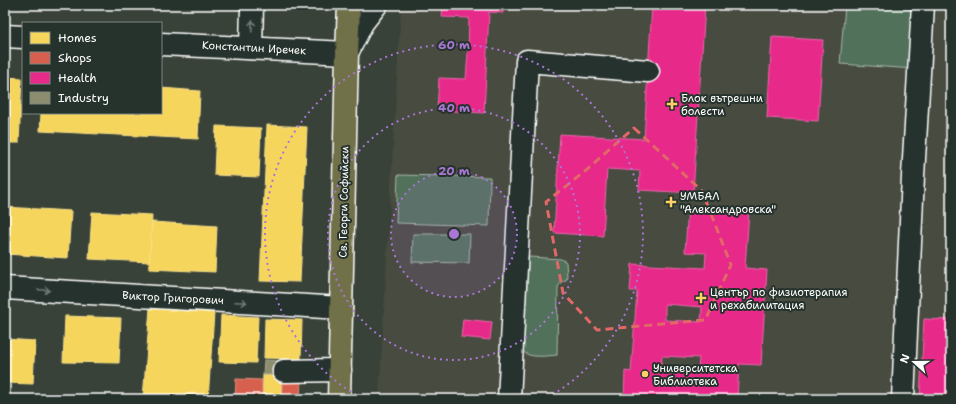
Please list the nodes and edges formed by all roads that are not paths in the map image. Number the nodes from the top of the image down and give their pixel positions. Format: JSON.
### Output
{"nodes":[{"id":1,"x":252,"y":5,"type":"edge"},
{"id":2,"x":349,"y":5,"type":"edge"},
{"id":3,"x":376,"y":5,"type":"edge"},
{"id":4,"x":923,"y":5,"type":"edge"},
{"id":5,"x":5,"y":36,"type":"edge"},
{"id":6,"x":22,"y":37,"type":"edge"},
{"id":7,"x":162,"y":44,"type":"edge"},
{"id":8,"x":251,"y":48,"type":"junction"},
{"id":9,"x":347,"y":53,"type":"junction"},
{"id":10,"x":648,"y":70,"type":"dead end"},
{"id":11,"x":5,"y":288,"type":"edge"},
{"id":12,"x":341,"y":308,"type":"junction"},
{"id":13,"x":340,"y":370,"type":"junction"},
{"id":14,"x":284,"y":371,"type":"dead end"},
{"id":15,"x":339,"y":399,"type":"edge"},
{"id":16,"x":509,"y":399,"type":"edge"},
{"id":17,"x":903,"y":399,"type":"edge"}],
"edges":[{"from":8,"to":1,"type":"street","one_way":true},
{"from":2,"to":9,"type":"main road","name":"Св. Георги Софийски"},
{"from":3,"to":9,"type":"street"},
{"from":4,"to":17,"type":"street"},
{"from":5,"to":6,"type":"street"},
{"from":7,"to":8,"type":"street","name":"Константин Иречек"},
{"from":8,"to":9,"type":"street","name":"Константин Иречек"},
{"from":9,"to":12,"type":"main road","name":"Св. Георги Софийски"},
{"from":10,"to":16,"type":"street"},
{"from":11,"to":12,"type":"street","name":"Виктор Григорович","one_way":true},
{"from":12,"to":13,"type":"main road","name":"Св. Георги Софийски"},
{"from":13,"to":14,"type":"street"},
{"from":13,"to":15,"type":"main road","name":"Св. Георги Софийски"}]}
